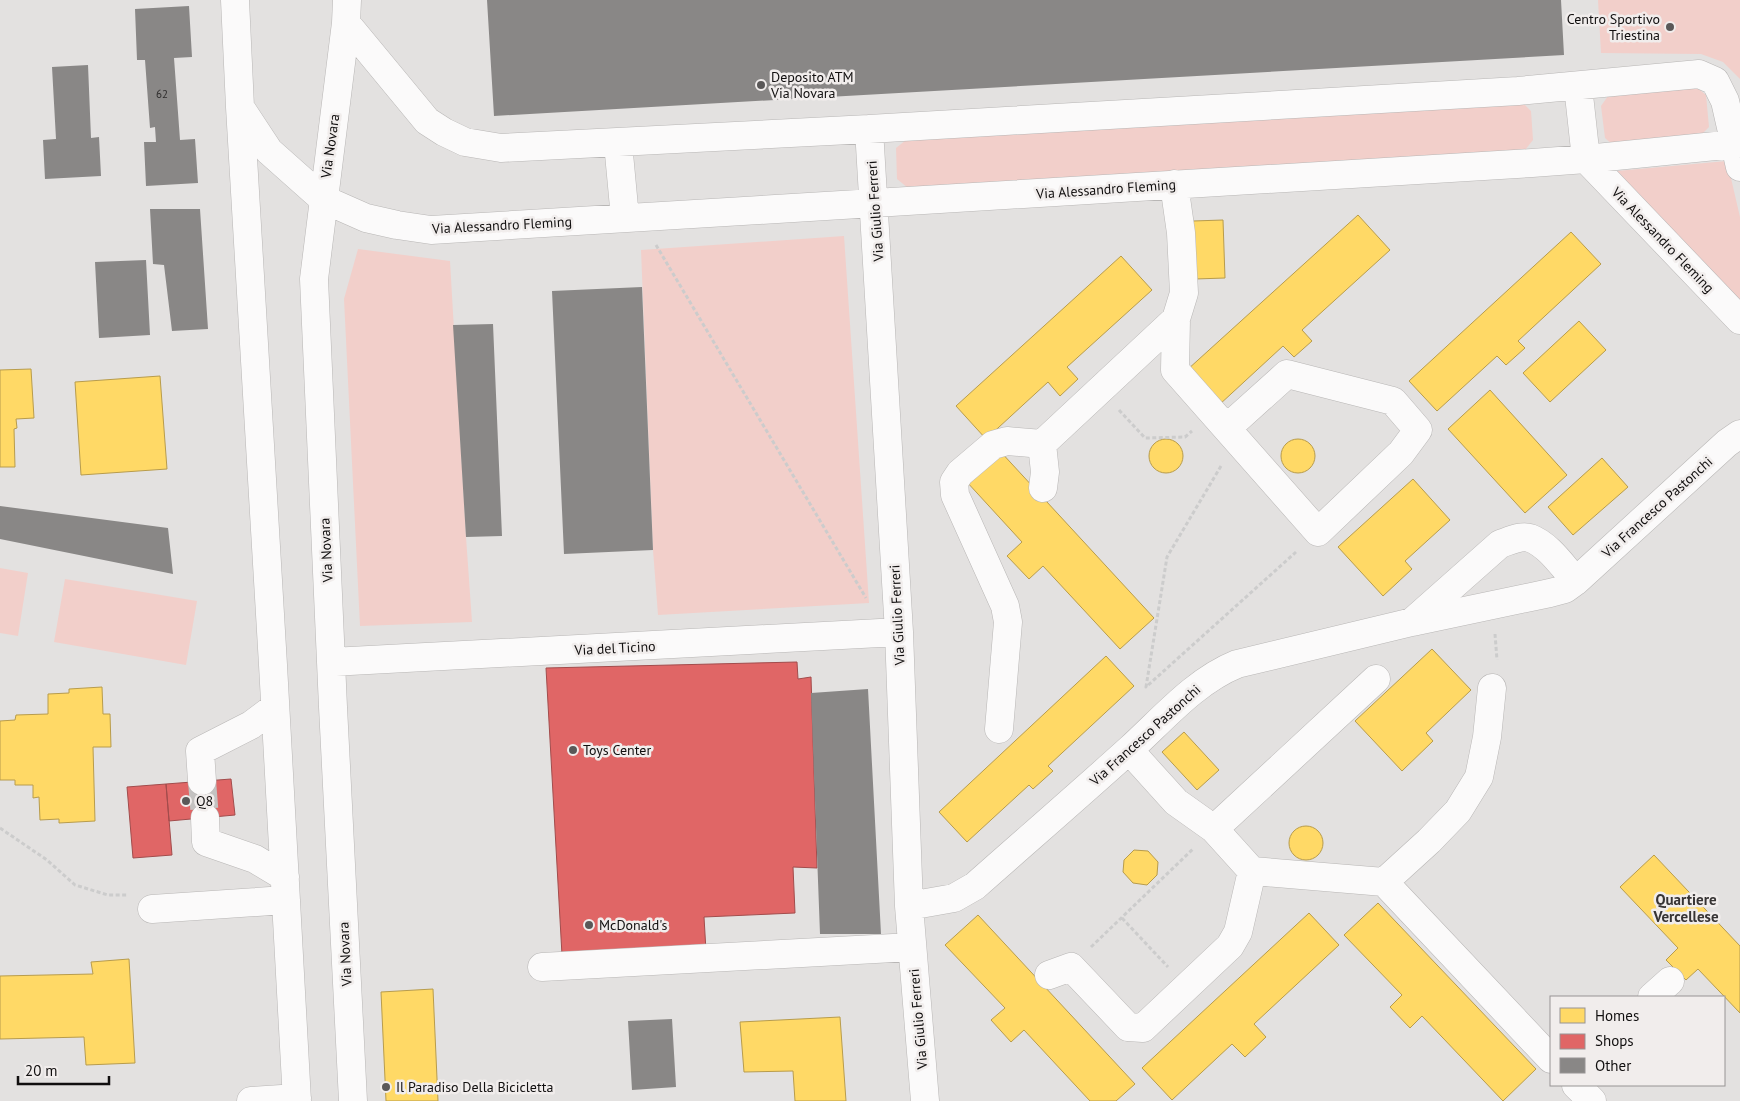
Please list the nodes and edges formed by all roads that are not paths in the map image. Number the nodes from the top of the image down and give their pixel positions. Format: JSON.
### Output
{"nodes":[{"id":1,"x":235,"y":0,"type":"edge"},
{"id":2,"x":347,"y":11,"type":"edge"},
{"id":3,"x":1578,"y":86,"type":"junction"},
{"id":4,"x":240,"y":107,"type":"junction"},
{"id":5,"x":870,"y":129,"type":"junction"},
{"id":6,"x":618,"y":143,"type":"junction"},
{"id":7,"x":1737,"y":155,"type":"edge"},
{"id":8,"x":1586,"y":159,"type":"junction"},
{"id":9,"x":1174,"y":184,"type":"junction"},
{"id":10,"x":323,"y":199,"type":"junction"},
{"id":11,"x":875,"y":203,"type":"junction"},
{"id":12,"x":625,"y":218,"type":"junction"},
{"id":13,"x":1176,"y":319,"type":"junction"},
{"id":14,"x":1740,"y":320,"type":"edge"},
{"id":15,"x":1225,"y":427,"type":"junction"},
{"id":16,"x":1740,"y":434,"type":"edge"},
{"id":17,"x":1042,"y":444,"type":"junction"},
{"id":18,"x":1043,"y":488,"type":"dead end"},
{"id":19,"x":1576,"y":581,"type":"junction"},
{"id":20,"x":1412,"y":622,"type":"junction"},
{"id":21,"x":899,"y":632,"type":"junction"},
{"id":22,"x":330,"y":662,"type":"junction"},
{"id":23,"x":1376,"y":679,"type":"dead end"},
{"id":24,"x":1492,"y":688,"type":"dead end"},
{"id":25,"x":275,"y":707,"type":"junction"},
{"id":26,"x":999,"y":729,"type":"dead end"},
{"id":27,"x":1129,"y":750,"type":"junction"},
{"id":28,"x":202,"y":781,"type":"tunnel mouth"},
{"id":29,"x":204,"y":818,"type":"tunnel mouth"},
{"id":30,"x":1214,"y":829,"type":"junction"},
{"id":31,"x":1252,"y":871,"type":"junction"},
{"id":32,"x":1384,"y":882,"type":"junction"},
{"id":33,"x":286,"y":889,"type":"junction"},
{"id":34,"x":144,"y":902,"type":"road end"},
{"id":35,"x":909,"y":906,"type":"junction"},
{"id":36,"x":912,"y":947,"type":"junction"},
{"id":37,"x":542,"y":966,"type":"dead end"},
{"id":38,"x":1060,"y":971,"type":"road end"},
{"id":39,"x":1550,"y":1057,"type":"edge"},
{"id":40,"x":1577,"y":1086,"type":"edge"},
{"id":41,"x":297,"y":1100,"type":"edge"},
{"id":42,"x":251,"y":1101,"type":"edge"},
{"id":43,"x":353,"y":1101,"type":"edge"},
{"id":44,"x":925,"y":1101,"type":"edge"},
{"id":45,"x":1592,"y":1101,"type":"edge"}],
"edges":[{"from":1,"to":4,"type":"street"},
{"from":2,"to":6,"type":"street","name":"Via Alessandro Fleming"},
{"from":2,"to":10,"type":"street","name":"Via Novara"},
{"from":3,"to":5,"type":"street","name":"Via Alessandro Fleming"},
{"from":3,"to":7,"type":"street","name":"Via Alessandro Fleming"},
{"from":3,"to":8,"type":"street"},
{"from":4,"to":10,"type":"street","name":"Via Alessandro Fleming"},
{"from":4,"to":25,"type":"street"},
{"from":5,"to":6,"type":"street","name":"Via Alessandro Fleming"},
{"from":5,"to":11,"type":"street","name":"Via Giulio Ferreri"},
{"from":6,"to":12,"type":"street"},
{"from":7,"to":8,"type":"street","name":"Via Alessandro Fleming"},
{"from":8,"to":9,"type":"street","name":"Via Alessandro Fleming"},
{"from":8,"to":14,"type":"street","name":"Via Alessandro Fleming"},
{"from":9,"to":11,"type":"street","name":"Via Alessandro Fleming"},
{"from":9,"to":13,"type":"street"},
{"from":10,"to":12,"type":"street","name":"Via Alessandro Fleming"},
{"from":10,"to":22,"type":"street","name":"Via Novara"},
{"from":11,"to":12,"type":"street","name":"Via Alessandro Fleming"},
{"from":11,"to":21,"type":"street","name":"Via Giulio Ferreri"},
{"from":13,"to":15,"type":"street"},
{"from":13,"to":17,"type":"street"},
{"from":15,"to":15,"type":"street"},
{"from":16,"to":19,"type":"street","name":"Via Francesco Pastonchi"},
{"from":17,"to":18,"type":"street"},
{"from":17,"to":26,"type":"street"},
{"from":19,"to":20,"type":"street","name":"Via Francesco Pastonchi"},
{"from":19,"to":20,"type":"street","name":"Via Francesco Pastonchi"},
{"from":20,"to":27,"type":"street","name":"Via Francesco Pastonchi"},
{"from":21,"to":22,"type":"street","name":"Via del Ticino"},
{"from":21,"to":35,"type":"street","name":"Via Giulio Ferreri"},
{"from":22,"to":43,"type":"street","name":"Via Novara"},
{"from":23,"to":30,"type":"street"},
{"from":24,"to":32,"type":"street"},
{"from":25,"to":28,"type":"street"},
{"from":25,"to":33,"type":"street"},
{"from":27,"to":30,"type":"street"},
{"from":27,"to":35,"type":"street","name":"Via Francesco Pastonchi"},
{"from":29,"to":33,"type":"street"},
{"from":30,"to":31,"type":"street"},
{"from":31,"to":32,"type":"street"},
{"from":31,"to":38,"type":"street"},
{"from":32,"to":39,"type":"street"},
{"from":33,"to":34,"type":"street"},
{"from":33,"to":41,"type":"street"},
{"from":35,"to":36,"type":"street","name":"Via Giulio Ferreri"},
{"from":36,"to":37,"type":"street"},
{"from":36,"to":44,"type":"street","name":"Via Giulio Ferreri"},
{"from":40,"to":45,"type":"street"},
{"from":41,"to":42,"type":"street"}]}
